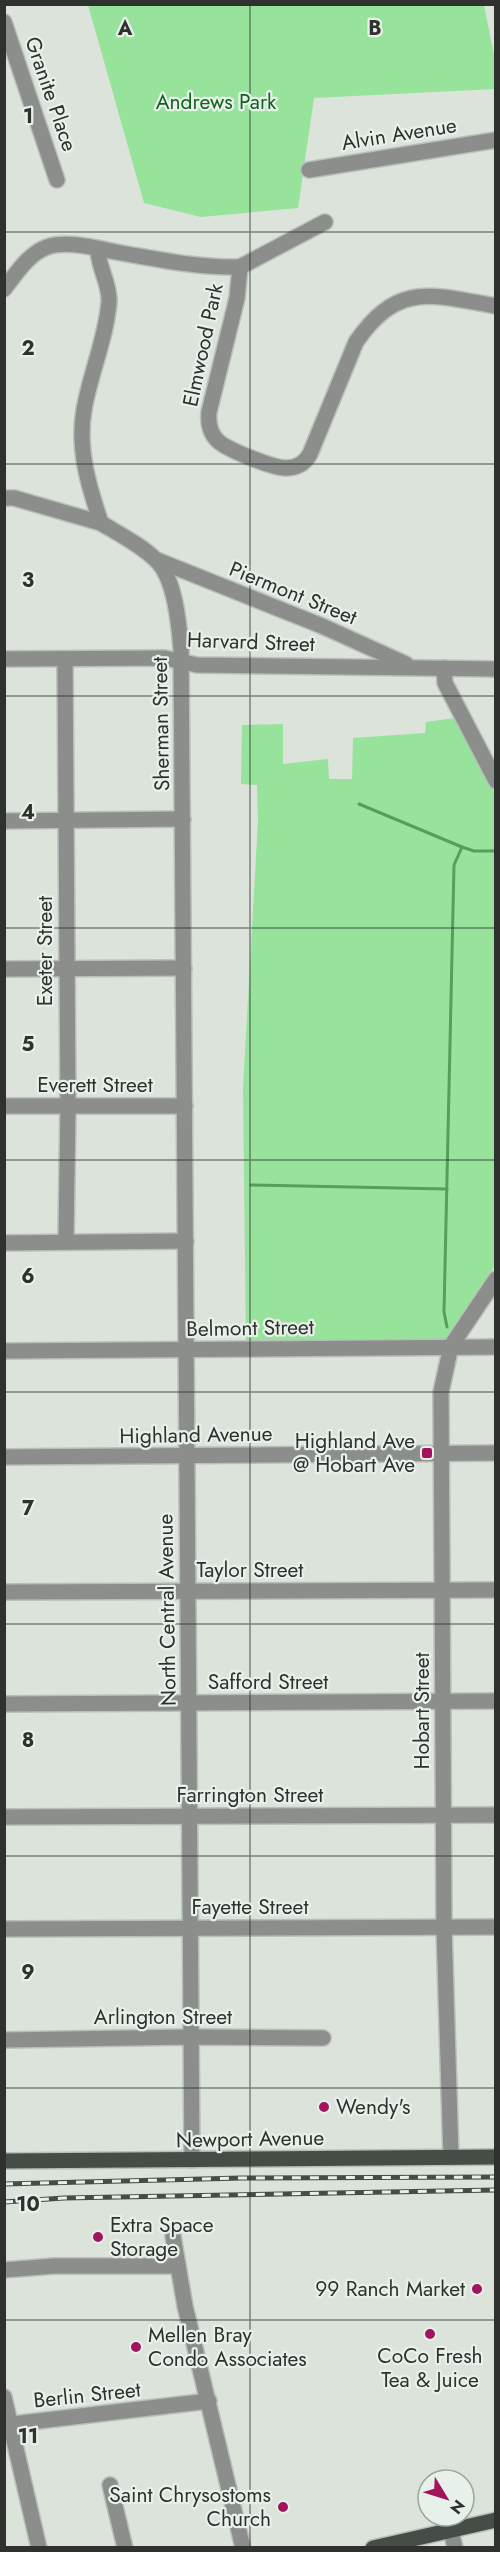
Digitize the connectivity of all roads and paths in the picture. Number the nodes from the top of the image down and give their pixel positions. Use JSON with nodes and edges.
{"nodes":[{"id":1,"x":4,"y":22,"type":"edge"},
{"id":2,"x":495,"y":140,"type":"edge"},
{"id":3,"x":309,"y":170,"type":"dead end"},
{"id":4,"x":57,"y":180,"type":"dead end"},
{"id":5,"x":325,"y":222,"type":"dead end"},
{"id":6,"x":98,"y":249,"type":"junction"},
{"id":7,"x":240,"y":267,"type":"junction"},
{"id":8,"x":4,"y":289,"type":"edge"},
{"id":9,"x":495,"y":306,"type":"edge"},
{"id":10,"x":8,"y":496,"type":"edge"},
{"id":11,"x":101,"y":523,"type":"junction"},
{"id":12,"x":157,"y":560,"type":"junction"},
{"id":13,"x":4,"y":659,"type":"edge"},
{"id":14,"x":65,"y":659,"type":"junction"},
{"id":15,"x":181,"y":661,"type":"junction"},
{"id":16,"x":412,"y":667,"type":"junction"},
{"id":17,"x":444,"y":668,"type":"junction"},
{"id":18,"x":495,"y":669,"type":"edge"},
{"id":19,"x":495,"y":781,"type":"edge"},
{"id":20,"x":183,"y":819,"type":"junction"},
{"id":21,"x":66,"y":820,"type":"junction"},
{"id":22,"x":4,"y":821,"type":"edge"},
{"id":23,"x":184,"y":968,"type":"junction"},
{"id":24,"x":4,"y":969,"type":"edge"},
{"id":25,"x":66,"y":969,"type":"junction"},
{"id":26,"x":68,"y":1105,"type":"junction"},
{"id":27,"x":4,"y":1106,"type":"edge"},
{"id":28,"x":185,"y":1106,"type":"junction"},
{"id":29,"x":66,"y":1241,"type":"junction"},
{"id":30,"x":186,"y":1241,"type":"junction"},
{"id":31,"x":4,"y":1243,"type":"edge"},
{"id":32,"x":495,"y":1279,"type":"edge"},
{"id":33,"x":451,"y":1346,"type":"junction"},
{"id":34,"x":495,"y":1347,"type":"edge"},
{"id":35,"x":186,"y":1349,"type":"junction"},
{"id":36,"x":4,"y":1351,"type":"edge"},
{"id":37,"x":441,"y":1453,"type":"junction"},
{"id":38,"x":495,"y":1453,"type":"edge"},
{"id":39,"x":187,"y":1456,"type":"junction"},
{"id":40,"x":4,"y":1457,"type":"edge"},
{"id":41,"x":443,"y":1590,"type":"junction"},
{"id":42,"x":495,"y":1590,"type":"edge"},
{"id":43,"x":4,"y":1592,"type":"edge"},
{"id":44,"x":187,"y":1592,"type":"junction"},
{"id":45,"x":443,"y":1701,"type":"junction"},
{"id":46,"x":495,"y":1701,"type":"edge"},
{"id":47,"x":189,"y":1703,"type":"junction"},
{"id":48,"x":4,"y":1704,"type":"edge"},
{"id":49,"x":443,"y":1815,"type":"junction"},
{"id":50,"x":495,"y":1815,"type":"edge"},
{"id":51,"x":189,"y":1816,"type":"junction"},
{"id":52,"x":4,"y":1817,"type":"edge"},
{"id":53,"x":444,"y":1927,"type":"junction"},
{"id":54,"x":495,"y":1927,"type":"edge"},
{"id":55,"x":4,"y":1929,"type":"edge"},
{"id":56,"x":190,"y":1929,"type":"junction"},
{"id":57,"x":191,"y":2037,"type":"junction"},
{"id":58,"x":323,"y":2038,"type":"dead end"},
{"id":59,"x":4,"y":2040,"type":"edge"},
{"id":60,"x":451,"y":2157,"type":"junction"},
{"id":61,"x":495,"y":2157,"type":"edge"},
{"id":62,"x":192,"y":2160,"type":"junction"},
{"id":63,"x":4,"y":2161,"type":"edge"},
{"id":64,"x":173,"y":2236,"type":"dead end"},
{"id":65,"x":178,"y":2266,"type":"junction"},
{"id":66,"x":4,"y":2270,"type":"edge"},
{"id":67,"x":4,"y":2397,"type":"edge"},
{"id":68,"x":209,"y":2401,"type":"junction"},
{"id":69,"x":8,"y":2425,"type":"edge"},
{"id":70,"x":110,"y":2485,"type":"dead end"},
{"id":71,"x":495,"y":2520,"type":"edge"},
{"id":72,"x":451,"y":2530,"type":"junction"},
{"id":73,"x":39,"y":2547,"type":"edge"},
{"id":74,"x":125,"y":2547,"type":"edge"},
{"id":75,"x":243,"y":2547,"type":"edge"},
{"id":76,"x":373,"y":2547,"type":"edge"},
{"id":77,"x":454,"y":2547,"type":"edge"}],
"edges":[{"from":1,"to":4,"type":"street","name":"Granite Place"},
{"from":2,"to":3,"type":"street","name":"Alvin Avenue"},
{"from":5,"to":7,"type":"street"},
{"from":6,"to":7,"type":"street","name":"Elmwood Park"},
{"from":6,"to":8,"type":"street","name":"Elmwood Park"},
{"from":6,"to":11,"type":"street"},
{"from":7,"to":9,"type":"street","name":"Elmwood Park"},
{"from":10,"to":11,"type":"street"},
{"from":11,"to":12,"type":"street"},
{"from":12,"to":15,"type":"street","name":"Sherman Street"},
{"from":12,"to":16,"type":"street","name":"Piermont Street"},
{"from":13,"to":14,"type":"street","name":"Harvard Street"},
{"from":14,"to":15,"type":"street","name":"Harvard Street"},
{"from":14,"to":21,"type":"street","name":"Exeter Street"},
{"from":15,"to":16,"type":"street","name":"Harvard Street"},
{"from":15,"to":20,"type":"street","name":"Sherman Street"},
{"from":16,"to":17,"type":"street","name":"Harvard Street"},
{"from":17,"to":18,"type":"street","name":"Harvard Street"},
{"from":17,"to":19,"type":"street"},
{"from":20,"to":21,"type":"street"},
{"from":20,"to":23,"type":"street","name":"Sherman Street"},
{"from":21,"to":22,"type":"street"},
{"from":21,"to":25,"type":"street","name":"Exeter Street"},
{"from":23,"to":25,"type":"street"},
{"from":23,"to":28,"type":"street","name":"Sherman Street"},
{"from":24,"to":25,"type":"street"},
{"from":25,"to":26,"type":"street","name":"Exeter Street"},
{"from":26,"to":27,"type":"street","name":"Everett Street"},
{"from":26,"to":28,"type":"street","name":"Everett Street"},
{"from":26,"to":29,"type":"street","name":"Exeter Street"},
{"from":28,"to":30,"type":"street","name":"Sherman Street"},
{"from":29,"to":30,"type":"street"},
{"from":29,"to":31,"type":"street"},
{"from":30,"to":35,"type":"street","name":"North Central Avenue"},
{"from":32,"to":33,"type":"street","name":"Hobart Street"},
{"from":33,"to":34,"type":"street","name":"Belmont Street"},
{"from":33,"to":35,"type":"street","name":"Belmont Street"},
{"from":33,"to":37,"type":"street","name":"Hobart Street"},
{"from":35,"to":36,"type":"street","name":"Belmont Street"},
{"from":35,"to":39,"type":"street","name":"North Central Avenue"},
{"from":37,"to":38,"type":"street","name":"Highland Avenue"},
{"from":37,"to":39,"type":"street","name":"Highland Avenue"},
{"from":37,"to":41,"type":"street","name":"Hobart Street"},
{"from":39,"to":40,"type":"street","name":"Highland Avenue"},
{"from":39,"to":44,"type":"street","name":"North Central Avenue"},
{"from":41,"to":42,"type":"street","name":"Taylor Street"},
{"from":41,"to":44,"type":"street","name":"Taylor Street"},
{"from":41,"to":45,"type":"street","name":"Hobart Street"},
{"from":43,"to":44,"type":"street","name":"Taylor Street"},
{"from":44,"to":47,"type":"street","name":"North Central Avenue"},
{"from":45,"to":46,"type":"street","name":"Safford Street"},
{"from":45,"to":47,"type":"street","name":"Safford Street"},
{"from":45,"to":49,"type":"street","name":"Hobart Street"},
{"from":47,"to":48,"type":"street","name":"Safford Street"},
{"from":47,"to":51,"type":"street","name":"North Central Avenue"},
{"from":49,"to":50,"type":"street","name":"Farrington Street"},
{"from":49,"to":51,"type":"street","name":"Farrington Street"},
{"from":49,"to":53,"type":"street","name":"Hobart Street"},
{"from":51,"to":52,"type":"street","name":"Farrington Street"},
{"from":51,"to":56,"type":"street","name":"North Central Avenue"},
{"from":53,"to":54,"type":"street","name":"Fayette Street"},
{"from":53,"to":56,"type":"street","name":"Fayette Street"},
{"from":53,"to":60,"type":"street","name":"Hobart Street"},
{"from":55,"to":56,"type":"street","name":"Fayette Street"},
{"from":56,"to":57,"type":"street","name":"North Central Avenue"},
{"from":57,"to":58,"type":"street","name":"Arlington Street"},
{"from":57,"to":59,"type":"street","name":"Arlington Street"},
{"from":57,"to":62,"type":"street","name":"North Central Avenue"},
{"from":60,"to":61,"type":"main road","name":"Newport Avenue"},
{"from":60,"to":62,"type":"main road","name":"Newport Avenue"},
{"from":62,"to":63,"type":"main road","name":"Newport Avenue"},
{"from":64,"to":65,"type":"street"},
{"from":65,"to":66,"type":"street"},
{"from":65,"to":68,"type":"street"},
{"from":67,"to":69,"type":"street"},
{"from":68,"to":69,"type":"street","name":"Berlin Street"},
{"from":68,"to":75,"type":"street"},
{"from":69,"to":73,"type":"street"},
{"from":70,"to":74,"type":"street"},
{"from":71,"to":72,"type":"main road"},
{"from":72,"to":76,"type":"main road"},
{"from":72,"to":77,"type":"street"}]}
